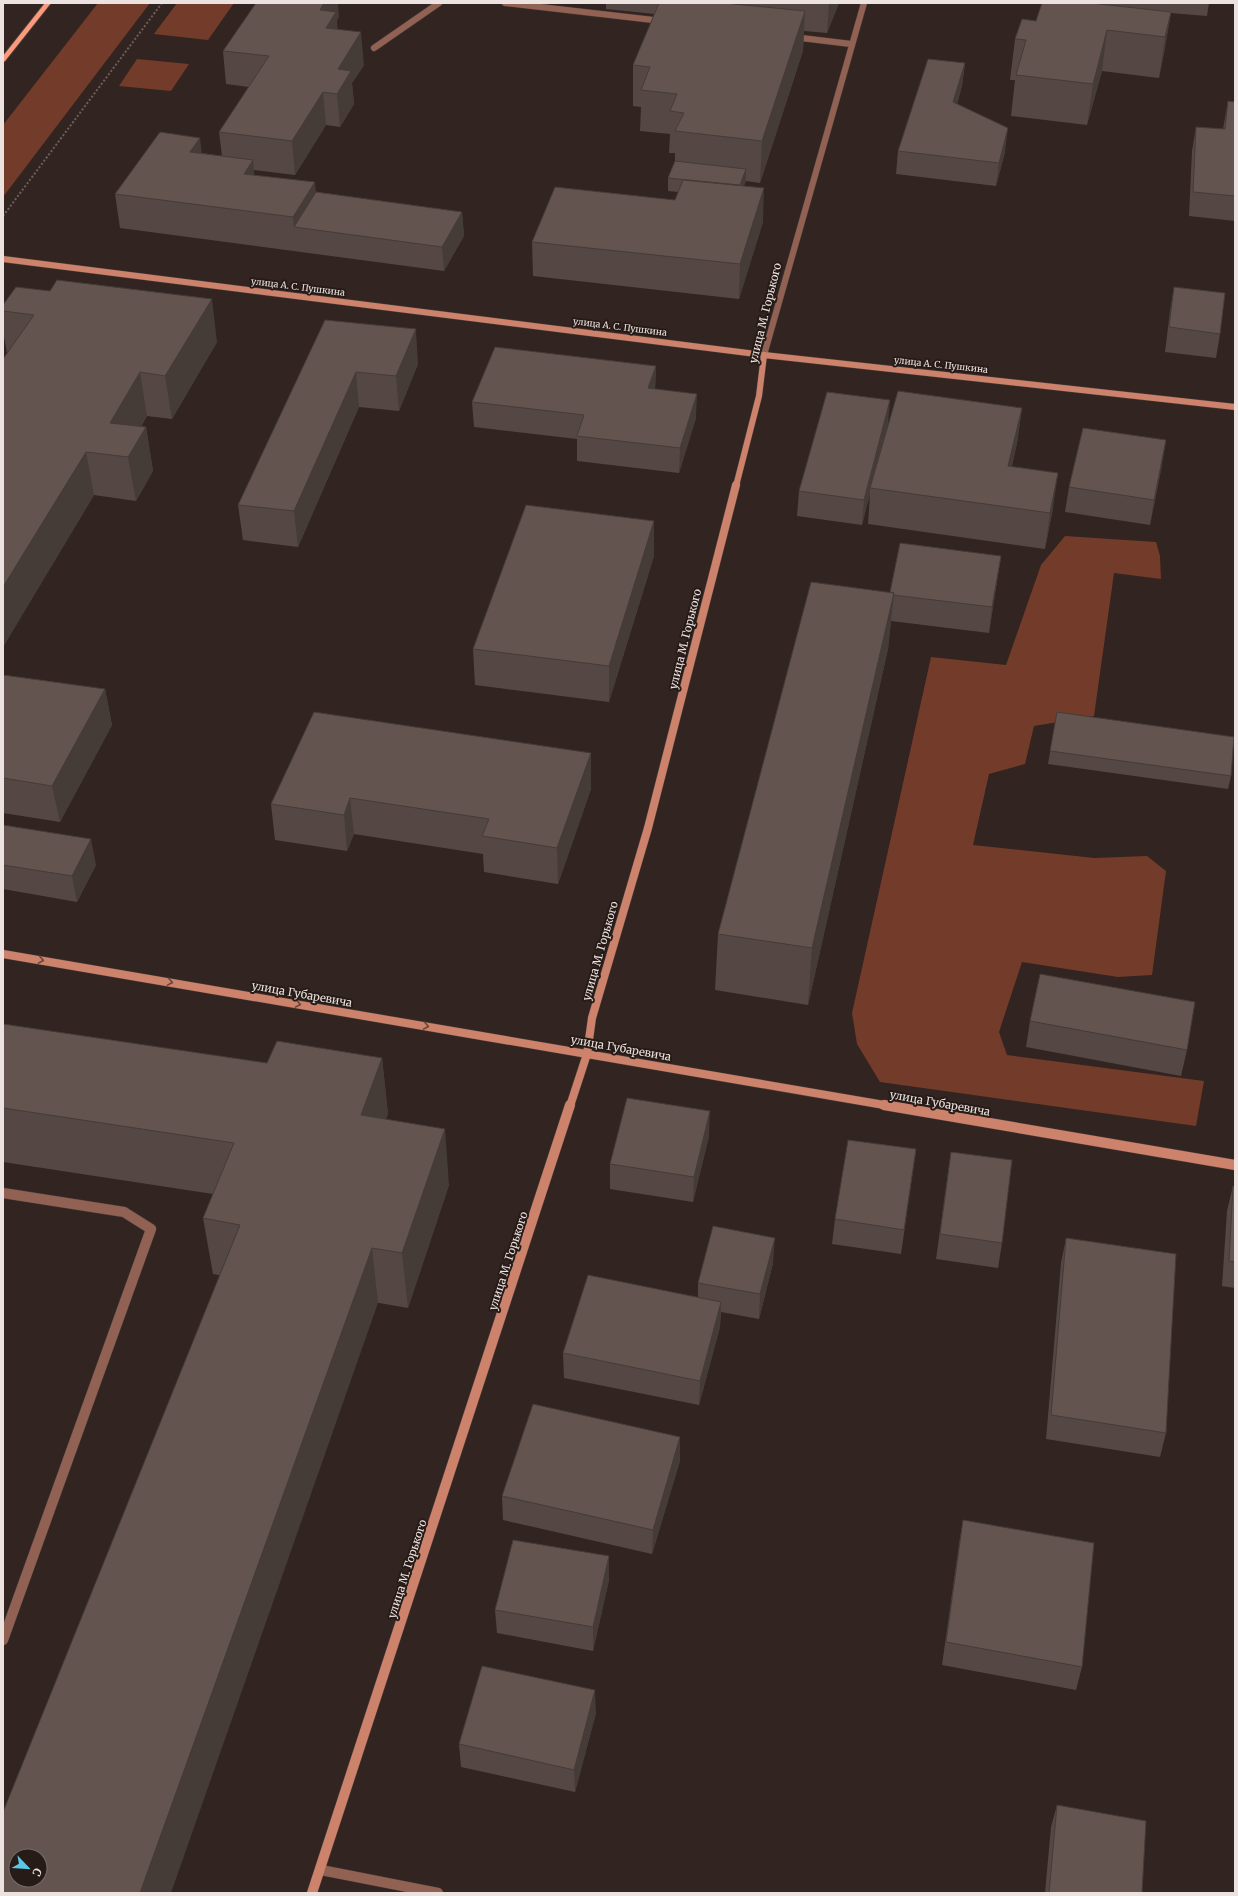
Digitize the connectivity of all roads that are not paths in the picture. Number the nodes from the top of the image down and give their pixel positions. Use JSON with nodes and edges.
{"nodes":[{"id":1,"x":48,"y":3,"type":"edge"},
{"id":2,"x":439,"y":3,"type":"edge"},
{"id":3,"x":505,"y":3,"type":"edge"},
{"id":4,"x":864,"y":3,"type":"edge"},
{"id":5,"x":670,"y":22,"type":"edge"},
{"id":6,"x":788,"y":36,"type":"edge"},
{"id":7,"x":851,"y":44,"type":"junction"},
{"id":8,"x":374,"y":48,"type":"dead end"},
{"id":9,"x":4,"y":57,"type":"edge"},
{"id":10,"x":3,"y":259,"type":"edge"},
{"id":11,"x":764,"y":355,"type":"junction"},
{"id":12,"x":1235,"y":407,"type":"edge"},
{"id":13,"x":3,"y":954,"type":"edge"},
{"id":14,"x":587,"y":1054,"type":"junction"},
{"id":15,"x":1235,"y":1165,"type":"edge"},
{"id":16,"x":3,"y":1194,"type":"edge"},
{"id":17,"x":3,"y":1640,"type":"edge"},
{"id":18,"x":321,"y":1870,"type":"junction"},
{"id":19,"x":312,"y":1893,"type":"edge"},
{"id":20,"x":438,"y":1893,"type":"edge"}],
"edges":[{"from":1,"to":9,"type":"main road"},
{"from":2,"to":8,"type":"street"},
{"from":3,"to":5,"type":"street"},
{"from":4,"to":7,"type":"street","name":"улица М. Горького"},
{"from":6,"to":7,"type":"street"},
{"from":7,"to":11,"type":"street","name":"улица М. Горького"},
{"from":10,"to":11,"type":"street","name":"улица А. С. Пушкина"},
{"from":11,"to":12,"type":"street","name":"улица А. С. Пушкина"},
{"from":11,"to":14,"type":"street","name":"улица М. Горького"},
{"from":13,"to":14,"type":"street","name":"улица Губаревича","one_way":true},
{"from":14,"to":15,"type":"street","name":"улица Губаревича"},
{"from":14,"to":18,"type":"street","name":"улица М. Горького"},
{"from":16,"to":17,"type":"street"},
{"from":18,"to":19,"type":"street","name":"улица М. Горького"},
{"from":18,"to":20,"type":"street"}]}
